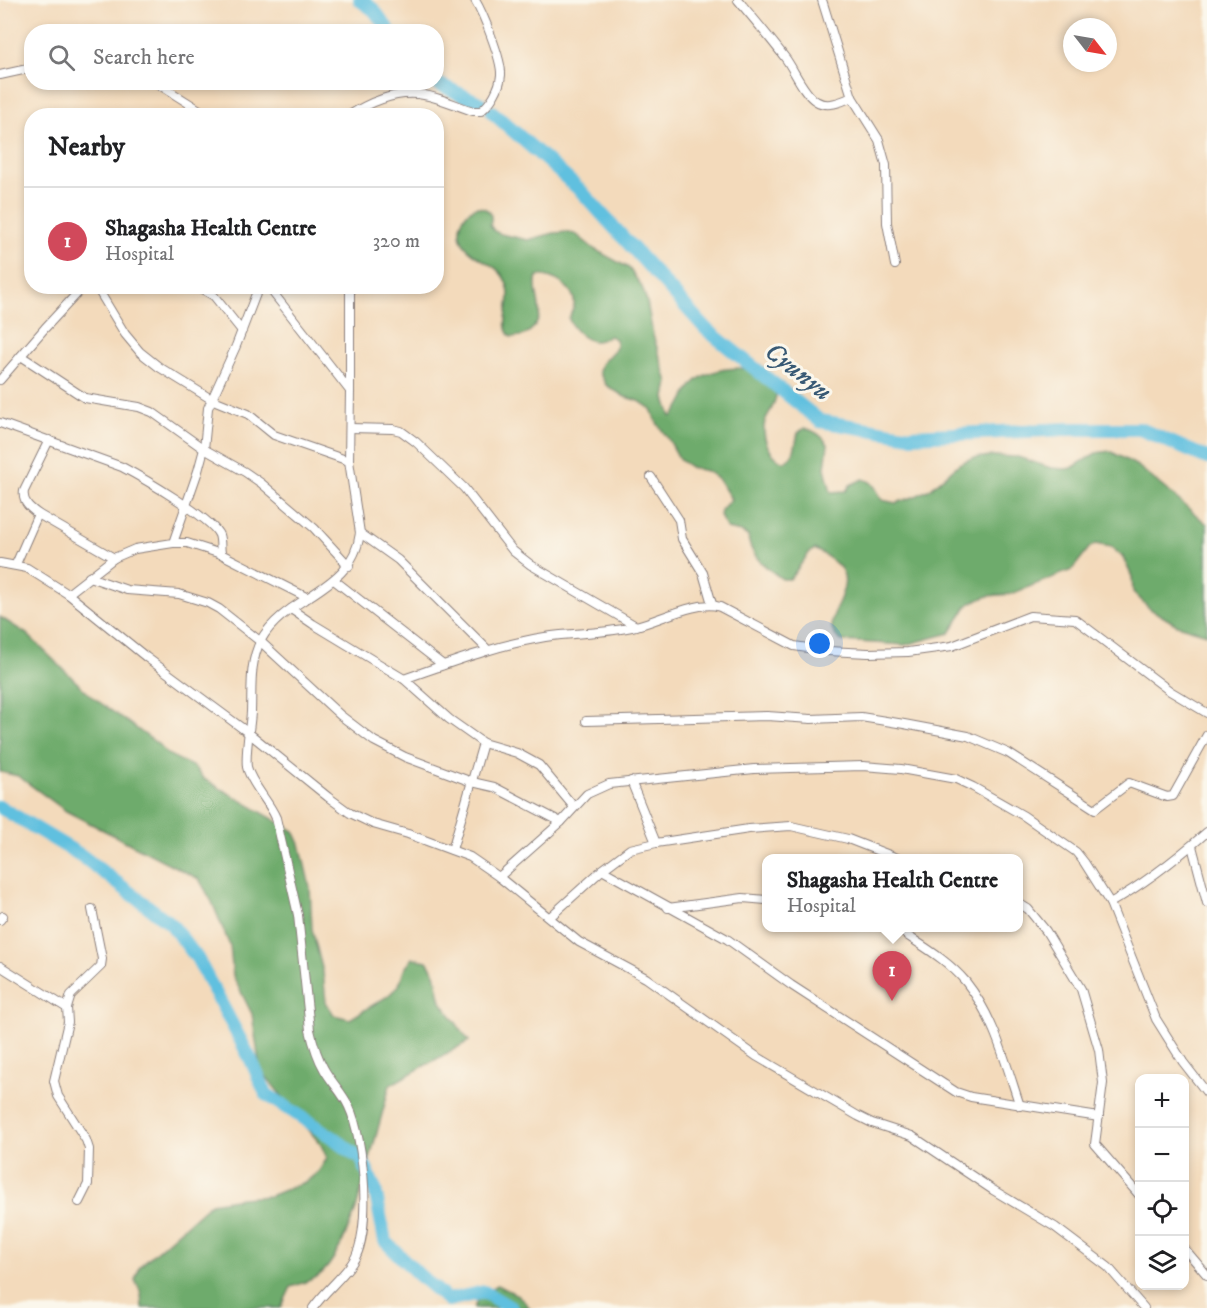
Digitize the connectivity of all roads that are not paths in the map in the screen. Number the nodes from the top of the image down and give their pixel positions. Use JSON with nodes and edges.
{"nodes":[{"id":1,"x":475,"y":0,"type":"edge"},
{"id":2,"x":738,"y":0,"type":"edge"},
{"id":3,"x":822,"y":0,"type":"edge"},
{"id":4,"x":24,"y":70,"type":"edge"},
{"id":5,"x":0,"y":75,"type":"edge"},
{"id":6,"x":168,"y":90,"type":"edge"},
{"id":7,"x":852,"y":97,"type":"junction"},
{"id":8,"x":196,"y":108,"type":"edge"},
{"id":9,"x":360,"y":108,"type":"edge"},
{"id":10,"x":895,"y":265,"type":"dead end"},
{"id":11,"x":77,"y":294,"type":"edge"},
{"id":12,"x":101,"y":294,"type":"edge"},
{"id":13,"x":210,"y":294,"type":"edge"},
{"id":14,"x":256,"y":294,"type":"edge"},
{"id":15,"x":274,"y":294,"type":"edge"},
{"id":16,"x":350,"y":294,"type":"edge"},
{"id":17,"x":242,"y":331,"type":"junction"},
{"id":18,"x":21,"y":356,"type":"junction"},
{"id":19,"x":0,"y":380,"type":"edge"},
{"id":20,"x":350,"y":391,"type":"junction"},
{"id":21,"x":211,"y":399,"type":"junction"},
{"id":22,"x":0,"y":423,"type":"edge"},
{"id":23,"x":350,"y":429,"type":"junction"},
{"id":24,"x":49,"y":440,"type":"junction"},
{"id":25,"x":204,"y":449,"type":"junction"},
{"id":26,"x":349,"y":461,"type":"junction"},
{"id":27,"x":651,"y":477,"type":"dead end"},
{"id":28,"x":186,"y":506,"type":"junction"},
{"id":29,"x":38,"y":514,"type":"junction"},
{"id":30,"x":360,"y":533,"type":"junction"},
{"id":31,"x":173,"y":543,"type":"junction"},
{"id":32,"x":221,"y":554,"type":"junction"},
{"id":33,"x":114,"y":558,"type":"junction"},
{"id":34,"x":0,"y":563,"type":"edge"},
{"id":35,"x":15,"y":564,"type":"junction"},
{"id":36,"x":348,"y":566,"type":"junction"},
{"id":37,"x":89,"y":577,"type":"junction"},
{"id":38,"x":334,"y":580,"type":"junction"},
{"id":39,"x":68,"y":594,"type":"junction"},
{"id":40,"x":308,"y":598,"type":"junction"},
{"id":41,"x":712,"y":604,"type":"junction"},
{"id":42,"x":291,"y":609,"type":"junction"},
{"id":43,"x":636,"y":626,"type":"junction"},
{"id":44,"x":261,"y":642,"type":"junction"},
{"id":45,"x":488,"y":650,"type":"junction"},
{"id":46,"x":443,"y":665,"type":"junction"},
{"id":47,"x":404,"y":679,"type":"junction"},
{"id":48,"x":1207,"y":713,"type":"edge"},
{"id":49,"x":586,"y":721,"type":"dead end"},
{"id":50,"x":250,"y":734,"type":"junction"},
{"id":51,"x":1207,"y":735,"type":"edge"},
{"id":52,"x":483,"y":743,"type":"junction"},
{"id":53,"x":631,"y":781,"type":"junction"},
{"id":54,"x":472,"y":782,"type":"junction"},
{"id":55,"x":574,"y":807,"type":"junction"},
{"id":56,"x":561,"y":822,"type":"junction"},
{"id":57,"x":1207,"y":832,"type":"edge"},
{"id":58,"x":656,"y":843,"type":"junction"},
{"id":59,"x":1192,"y":846,"type":"junction"},
{"id":60,"x":452,"y":850,"type":"junction"},
{"id":61,"x":887,"y":854,"type":"edge"},
{"id":62,"x":603,"y":870,"type":"junction"},
{"id":63,"x":500,"y":877,"type":"junction"},
{"id":64,"x":762,"y":900,"type":"edge"},
{"id":65,"x":1110,"y":903,"type":"junction"},
{"id":66,"x":1207,"y":903,"type":"edge"},
{"id":67,"x":1023,"y":906,"type":"edge"},
{"id":68,"x":668,"y":908,"type":"junction"},
{"id":69,"x":92,"y":909,"type":"dead end"},
{"id":70,"x":550,"y":917,"type":"junction"},
{"id":71,"x":903,"y":932,"type":"edge"},
{"id":72,"x":0,"y":966,"type":"edge"},
{"id":73,"x":68,"y":1008,"type":"junction"},
{"id":74,"x":1207,"y":1094,"type":"edge"},
{"id":75,"x":1020,"y":1106,"type":"junction"},
{"id":76,"x":1099,"y":1117,"type":"junction"},
{"id":77,"x":1135,"y":1190,"type":"edge"},
{"id":78,"x":79,"y":1202,"type":"dead end"},
{"id":79,"x":1189,"y":1253,"type":"edge"},
{"id":80,"x":1207,"y":1275,"type":"edge"},
{"id":81,"x":313,"y":1308,"type":"edge"},
{"id":82,"x":1144,"y":1308,"type":"edge"}],
"edges":[{"from":1,"to":9,"type":"street"},
{"from":2,"to":7,"type":"street"},
{"from":3,"to":7,"type":"street"},
{"from":4,"to":5,"type":"street"},
{"from":6,"to":8,"type":"street"},
{"from":7,"to":10,"type":"street"},
{"from":11,"to":18,"type":"street"},
{"from":12,"to":21,"type":"street"},
{"from":13,"to":17,"type":"street"},
{"from":14,"to":17,"type":"street"},
{"from":15,"to":20,"type":"street"},
{"from":16,"to":20,"type":"street"},
{"from":17,"to":21,"type":"street"},
{"from":18,"to":19,"type":"street"},
{"from":18,"to":25,"type":"street"},
{"from":20,"to":23,"type":"street"},
{"from":21,"to":25,"type":"street"},
{"from":21,"to":26,"type":"street"},
{"from":22,"to":24,"type":"street"},
{"from":23,"to":26,"type":"street"},
{"from":23,"to":43,"type":"street"},
{"from":24,"to":28,"type":"street"},
{"from":24,"to":29,"type":"street"},
{"from":25,"to":28,"type":"street"},
{"from":25,"to":36,"type":"street"},
{"from":26,"to":30,"type":"street"},
{"from":27,"to":41,"type":"street"},
{"from":28,"to":31,"type":"street"},
{"from":28,"to":32,"type":"street"},
{"from":29,"to":33,"type":"street"},
{"from":29,"to":35,"type":"street"},
{"from":30,"to":36,"type":"street"},
{"from":30,"to":45,"type":"street"},
{"from":31,"to":32,"type":"street"},
{"from":31,"to":33,"type":"street"},
{"from":32,"to":40,"type":"street"},
{"from":33,"to":37,"type":"street"},
{"from":34,"to":35,"type":"street"},
{"from":35,"to":39,"type":"street"},
{"from":36,"to":38,"type":"street"},
{"from":37,"to":39,"type":"street"},
{"from":37,"to":44,"type":"street"},
{"from":38,"to":40,"type":"street"},
{"from":38,"to":46,"type":"street"},
{"from":39,"to":50,"type":"street"},
{"from":40,"to":42,"type":"street"},
{"from":41,"to":43,"type":"street"},
{"from":41,"to":48,"type":"street"},
{"from":42,"to":44,"type":"street"},
{"from":42,"to":47,"type":"street"},
{"from":43,"to":45,"type":"street"},
{"from":44,"to":50,"type":"street"},
{"from":44,"to":54,"type":"street"},
{"from":45,"to":46,"type":"street"},
{"from":46,"to":47,"type":"street"},
{"from":47,"to":52,"type":"street"},
{"from":49,"to":51,"type":"street"},
{"from":50,"to":60,"type":"street"},
{"from":50,"to":81,"type":"street"},
{"from":52,"to":54,"type":"street"},
{"from":52,"to":55,"type":"street"},
{"from":53,"to":55,"type":"street"},
{"from":53,"to":58,"type":"street"},
{"from":53,"to":65,"type":"street"},
{"from":54,"to":56,"type":"street"},
{"from":54,"to":60,"type":"street"},
{"from":55,"to":56,"type":"street"},
{"from":56,"to":63,"type":"street"},
{"from":57,"to":59,"type":"street"},
{"from":58,"to":61,"type":"street"},
{"from":58,"to":62,"type":"street"},
{"from":59,"to":65,"type":"street"},
{"from":59,"to":66,"type":"street"},
{"from":60,"to":63,"type":"street"},
{"from":62,"to":68,"type":"street"},
{"from":62,"to":70,"type":"street"},
{"from":63,"to":70,"type":"street"},
{"from":64,"to":68,"type":"street"},
{"from":65,"to":74,"type":"street"},
{"from":67,"to":76,"type":"street"},
{"from":68,"to":75,"type":"street"},
{"from":69,"to":73,"type":"street"},
{"from":70,"to":82,"type":"street"},
{"from":71,"to":75,"type":"street"},
{"from":72,"to":73,"type":"street"},
{"from":73,"to":78,"type":"street"},
{"from":75,"to":76,"type":"street"},
{"from":76,"to":77,"type":"street"},
{"from":79,"to":80,"type":"street"}]}
